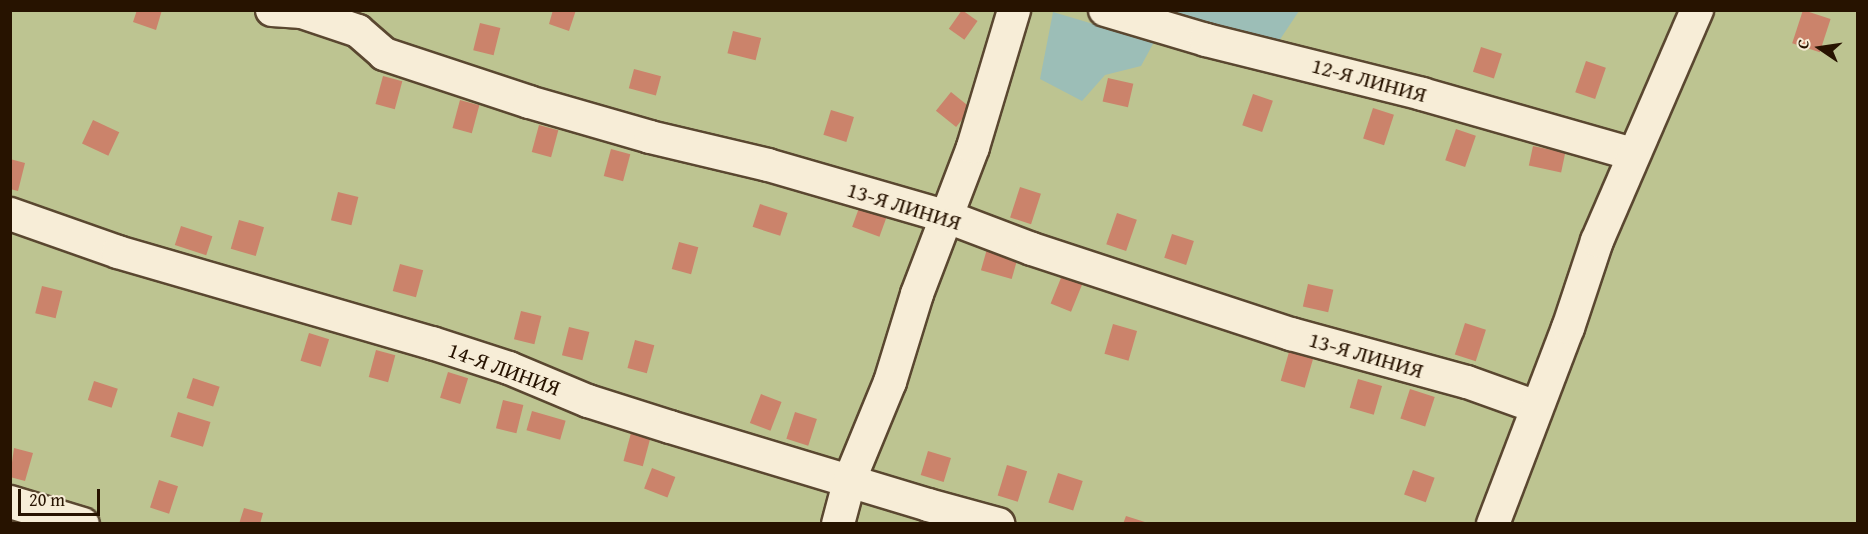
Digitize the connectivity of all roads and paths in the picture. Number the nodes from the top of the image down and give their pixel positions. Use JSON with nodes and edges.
{"nodes":[{"id":1,"x":272,"y":10,"type":"edge"},
{"id":2,"x":1014,"y":10,"type":"edge"},
{"id":3,"x":1105,"y":10,"type":"edge"},
{"id":4,"x":1696,"y":10,"type":"edge"},
{"id":5,"x":1633,"y":154,"type":"junction"},
{"id":6,"x":10,"y":214,"type":"edge"},
{"id":7,"x":945,"y":216,"type":"junction"},
{"id":8,"x":1538,"y":406,"type":"junction"},
{"id":9,"x":850,"y":479,"type":"junction"},
{"id":10,"x":10,"y":502,"type":"edge"},
{"id":11,"x":83,"y":524,"type":"edge"},
{"id":12,"x":838,"y":524,"type":"edge"},
{"id":13,"x":998,"y":524,"type":"edge"},
{"id":14,"x":1493,"y":524,"type":"edge"}],
"edges":[{"from":1,"to":7,"type":"street","name":"13-Я ЛИНИЯ"},
{"from":2,"to":7,"type":"street"},
{"from":3,"to":5,"type":"street","name":"12-Я ЛИНИЯ"},
{"from":4,"to":5,"type":"street"},
{"from":5,"to":8,"type":"street"},
{"from":6,"to":9,"type":"street","name":"14-Я ЛИНИЯ"},
{"from":7,"to":8,"type":"street","name":"13-Я ЛИНИЯ"},
{"from":7,"to":9,"type":"street"},
{"from":8,"to":14,"type":"street"},
{"from":9,"to":12,"type":"street"},
{"from":9,"to":13,"type":"street","name":"14-Я ЛИНИЯ"},
{"from":10,"to":11,"type":"street"}]}
